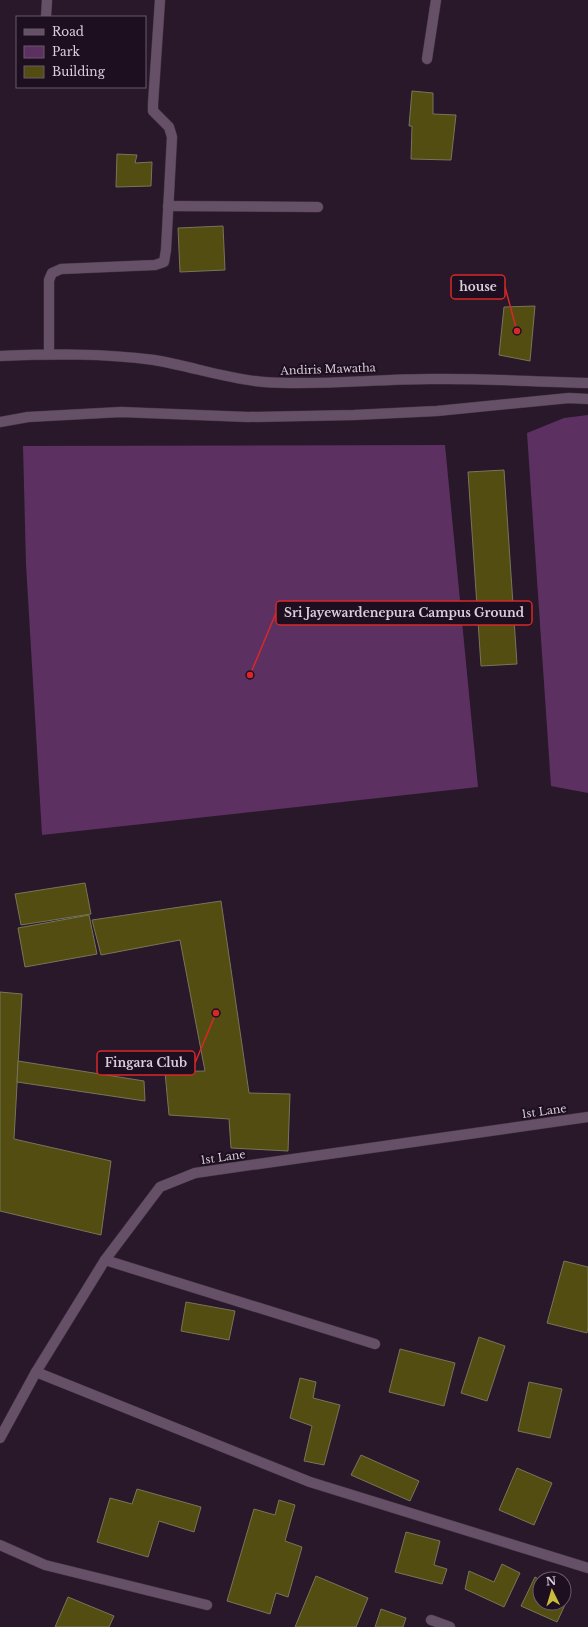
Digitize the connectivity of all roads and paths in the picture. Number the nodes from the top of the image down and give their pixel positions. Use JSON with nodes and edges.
{"nodes":[{"id":1,"x":47,"y":0,"type":"edge"},
{"id":2,"x":160,"y":0,"type":"edge"},
{"id":3,"x":436,"y":0,"type":"edge"},
{"id":4,"x":46,"y":16,"type":"edge"},
{"id":5,"x":427,"y":59,"type":"dead end"},
{"id":6,"x":168,"y":206,"type":"junction"},
{"id":7,"x":318,"y":207,"type":"dead end"},
{"id":8,"x":49,"y":354,"type":"junction"},
{"id":9,"x":0,"y":356,"type":"edge"},
{"id":10,"x":588,"y":384,"type":"edge"},
{"id":11,"x":588,"y":399,"type":"edge"},
{"id":12,"x":0,"y":422,"type":"edge"},
{"id":13,"x":588,"y":1117,"type":"edge"},
{"id":14,"x":104,"y":1260,"type":"junction"},
{"id":15,"x":375,"y":1344,"type":"dead end"},
{"id":16,"x":36,"y":1372,"type":"junction"},
{"id":17,"x":0,"y":1438,"type":"edge"},
{"id":18,"x":0,"y":1545,"type":"edge"},
{"id":19,"x":588,"y":1568,"type":"edge"},
{"id":20,"x":207,"y":1605,"type":"dead end"},
{"id":21,"x":431,"y":1620,"type":"dead end"},
{"id":22,"x":450,"y":1627,"type":"edge"}],
"edges":[{"from":1,"to":4,"type":"street"},
{"from":2,"to":6,"type":"street"},
{"from":3,"to":5,"type":"street"},
{"from":6,"to":7,"type":"street"},
{"from":6,"to":8,"type":"street"},
{"from":8,"to":9,"type":"street","name":"Andiris Mawatha"},
{"from":8,"to":10,"type":"street","name":"Andiris Mawatha"},
{"from":11,"to":12,"type":"street"},
{"from":13,"to":14,"type":"street","name":"1st Lane"},
{"from":14,"to":15,"type":"street"},
{"from":14,"to":16,"type":"street","name":"1st Lane"},
{"from":16,"to":17,"type":"street","name":"1st Lane"},
{"from":16,"to":19,"type":"street"},
{"from":18,"to":20,"type":"street"},
{"from":21,"to":22,"type":"street"}]}
